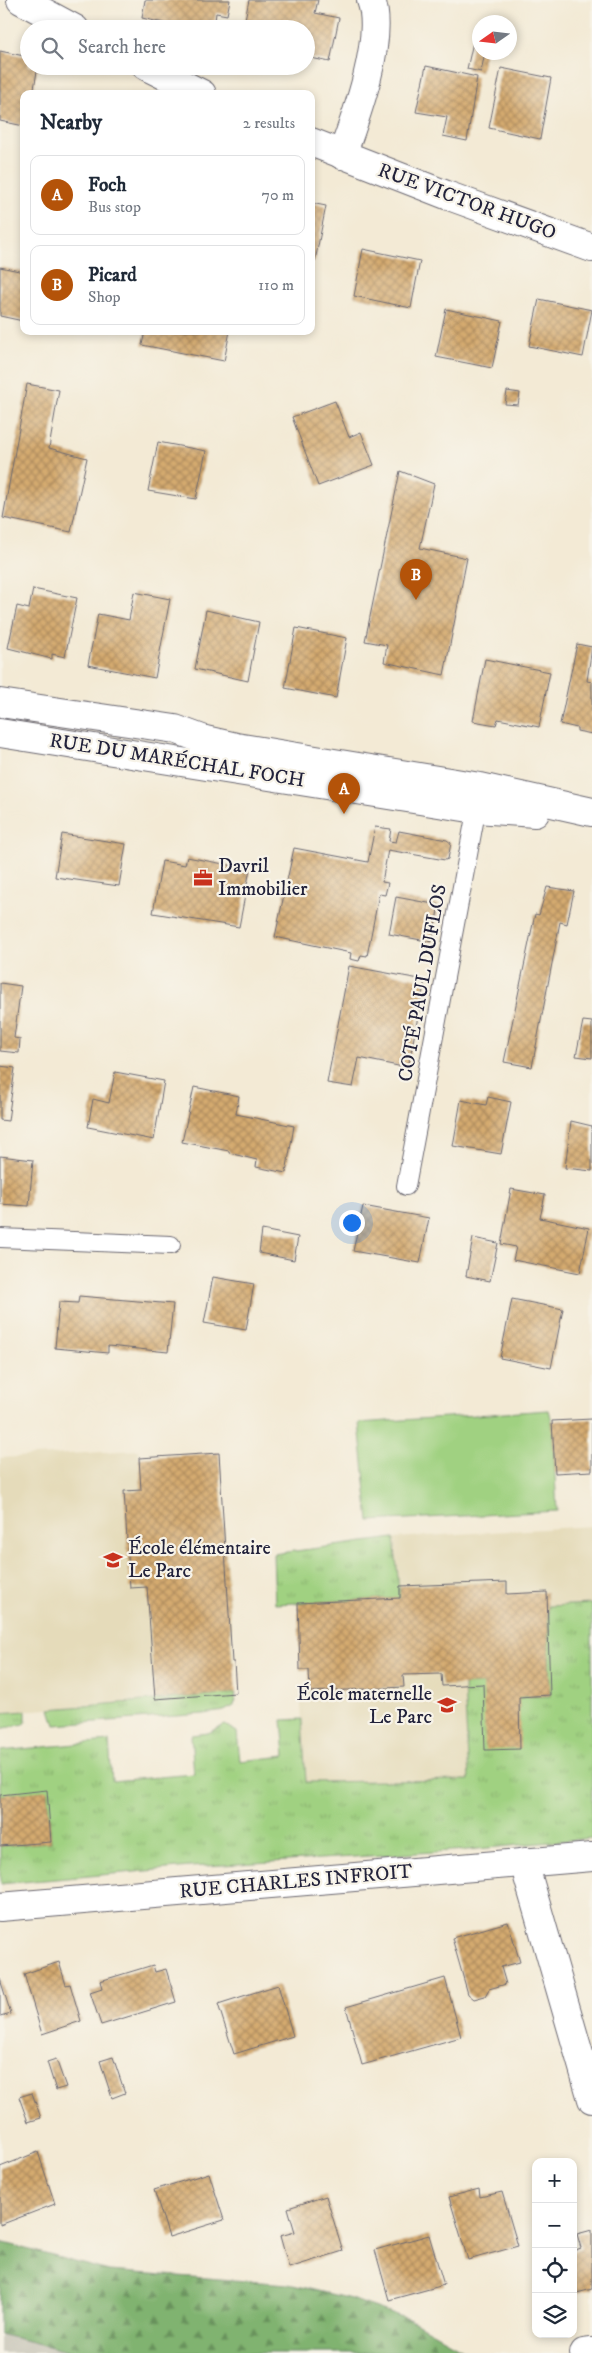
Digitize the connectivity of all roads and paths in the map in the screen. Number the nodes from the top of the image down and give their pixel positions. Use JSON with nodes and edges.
{"nodes":[{"id":1,"x":21,"y":0,"type":"edge"},
{"id":2,"x":371,"y":0,"type":"edge"},
{"id":3,"x":58,"y":20,"type":"edge"},
{"id":4,"x":164,"y":75,"type":"edge"},
{"id":5,"x":194,"y":90,"type":"edge"},
{"id":6,"x":315,"y":144,"type":"edge"},
{"id":7,"x":342,"y":155,"type":"junction"},
{"id":8,"x":592,"y":248,"type":"edge"},
{"id":9,"x":0,"y":703,"type":"edge"},
{"id":10,"x":0,"y":733,"type":"edge"},
{"id":11,"x":478,"y":798,"type":"junction"},
{"id":12,"x":592,"y":812,"type":"edge"},
{"id":13,"x":592,"y":816,"type":"edge"},
{"id":14,"x":406,"y":1186,"type":"dead end"},
{"id":15,"x":0,"y":1238,"type":"edge"},
{"id":16,"x":171,"y":1245,"type":"dead end"},
{"id":17,"x":592,"y":1857,"type":"edge"},
{"id":18,"x":526,"y":1862,"type":"junction"},
{"id":19,"x":0,"y":1907,"type":"edge"},
{"id":20,"x":592,"y":2098,"type":"edge"},
{"id":21,"x":592,"y":2352,"type":"edge"},
{"id":22,"x":584,"y":2353,"type":"edge"}],
"edges":[{"from":1,"to":3,"type":"street"},
{"from":2,"to":7,"type":"street"},
{"from":4,"to":5,"type":"street"},
{"from":6,"to":7,"type":"street","name":"RUE VICTOR HUGO"},
{"from":7,"to":8,"type":"street","name":"RUE VICTOR HUGO"},
{"from":9,"to":11,"type":"street","name":"RUE DU MARÉCHAL FOCH"},
{"from":10,"to":11,"type":"street","name":"RUE DU MARÉCHAL FOCH"},
{"from":11,"to":12,"type":"street","name":"RUE DU MARÉCHAL FOCH"},
{"from":11,"to":13,"type":"street","name":"RUE DU MARÉCHAL FOCH"},
{"from":11,"to":14,"type":"lane","name":"COTÉ PAUL DUFLOS"},
{"from":15,"to":16,"type":"lane"},
{"from":17,"to":18,"type":"street","name":"RUE CHARLES INFROIT"},
{"from":18,"to":19,"type":"street","name":"RUE CHARLES INFROIT"},
{"from":18,"to":20,"type":"street"},
{"from":21,"to":22,"type":"street"}]}
